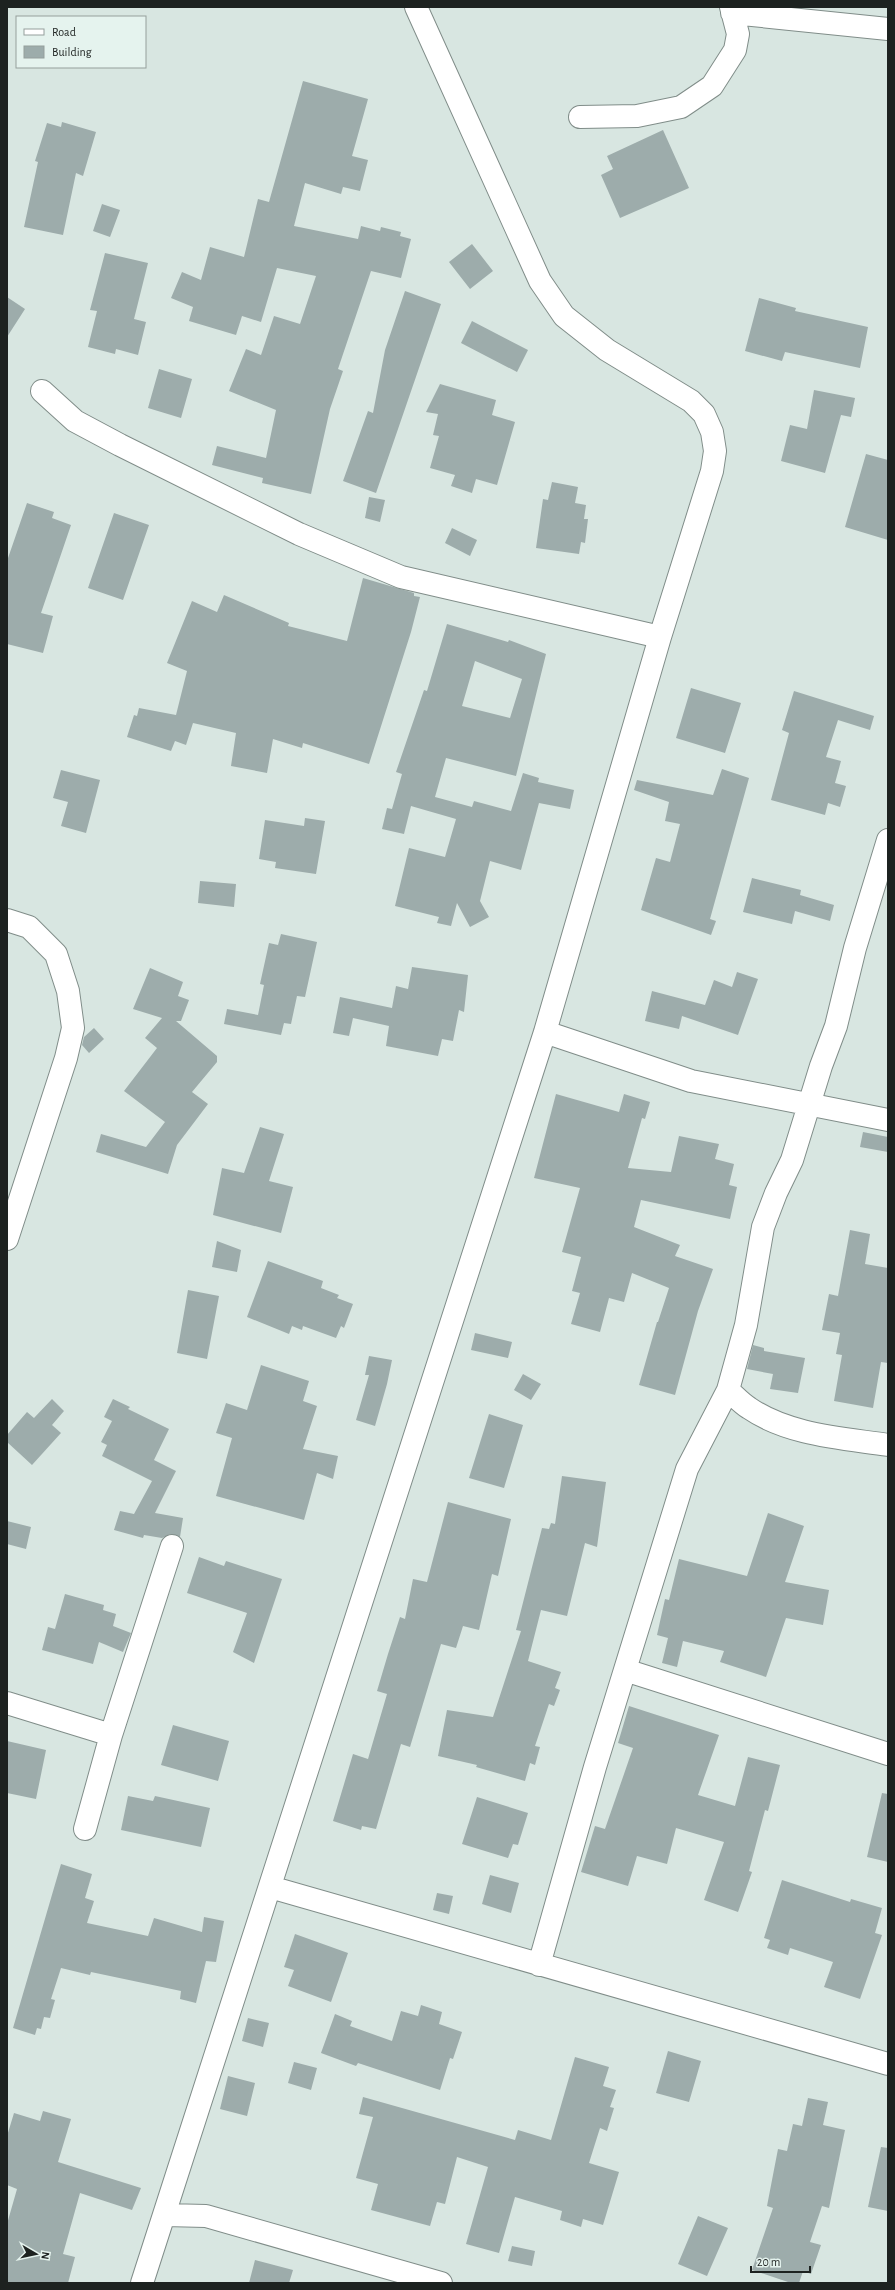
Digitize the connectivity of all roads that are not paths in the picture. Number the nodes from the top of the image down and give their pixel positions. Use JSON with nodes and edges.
{"nodes":[{"id":1,"x":416,"y":7,"type":"edge"},
{"id":2,"x":732,"y":10,"type":"edge"},
{"id":3,"x":888,"y":30,"type":"edge"},
{"id":4,"x":580,"y":117,"type":"dead end"},
{"id":5,"x":42,"y":391,"type":"dead end"},
{"id":6,"x":660,"y":637,"type":"junction"},
{"id":7,"x":888,"y":840,"type":"edge"},
{"id":8,"x":7,"y":920,"type":"edge"},
{"id":9,"x":545,"y":1032,"type":"junction"},
{"id":10,"x":809,"y":1104,"type":"junction"},
{"id":11,"x":888,"y":1120,"type":"edge"},
{"id":12,"x":7,"y":1239,"type":"edge"},
{"id":13,"x":728,"y":1390,"type":"junction"},
{"id":14,"x":888,"y":1445,"type":"edge"},
{"id":15,"x":172,"y":1546,"type":"dead end"},
{"id":16,"x":625,"y":1670,"type":"junction"},
{"id":17,"x":7,"y":1703,"type":"edge"},
{"id":18,"x":111,"y":1734,"type":"junction"},
{"id":19,"x":888,"y":1754,"type":"edge"},
{"id":20,"x":85,"y":1830,"type":"dead end"},
{"id":21,"x":270,"y":1887,"type":"junction"},
{"id":22,"x":539,"y":1964,"type":"junction"},
{"id":23,"x":888,"y":2064,"type":"edge"},
{"id":24,"x":165,"y":2215,"type":"junction"},
{"id":25,"x":142,"y":2283,"type":"edge"},
{"id":26,"x":441,"y":2283,"type":"edge"}],
"edges":[{"from":1,"to":6,"type":"street"},
{"from":2,"to":3,"type":"street"},
{"from":2,"to":4,"type":"street"},
{"from":5,"to":6,"type":"street"},
{"from":6,"to":9,"type":"street"},
{"from":7,"to":10,"type":"street"},
{"from":8,"to":12,"type":"street"},
{"from":9,"to":10,"type":"street"},
{"from":9,"to":21,"type":"street"},
{"from":10,"to":11,"type":"street"},
{"from":10,"to":13,"type":"street"},
{"from":13,"to":14,"type":"street"},
{"from":13,"to":16,"type":"street"},
{"from":15,"to":18,"type":"street"},
{"from":16,"to":19,"type":"street"},
{"from":16,"to":22,"type":"street"},
{"from":17,"to":18,"type":"street"},
{"from":18,"to":20,"type":"street"},
{"from":21,"to":22,"type":"street"},
{"from":21,"to":24,"type":"street"},
{"from":22,"to":23,"type":"street"},
{"from":24,"to":25,"type":"street"},
{"from":24,"to":26,"type":"street"}]}
